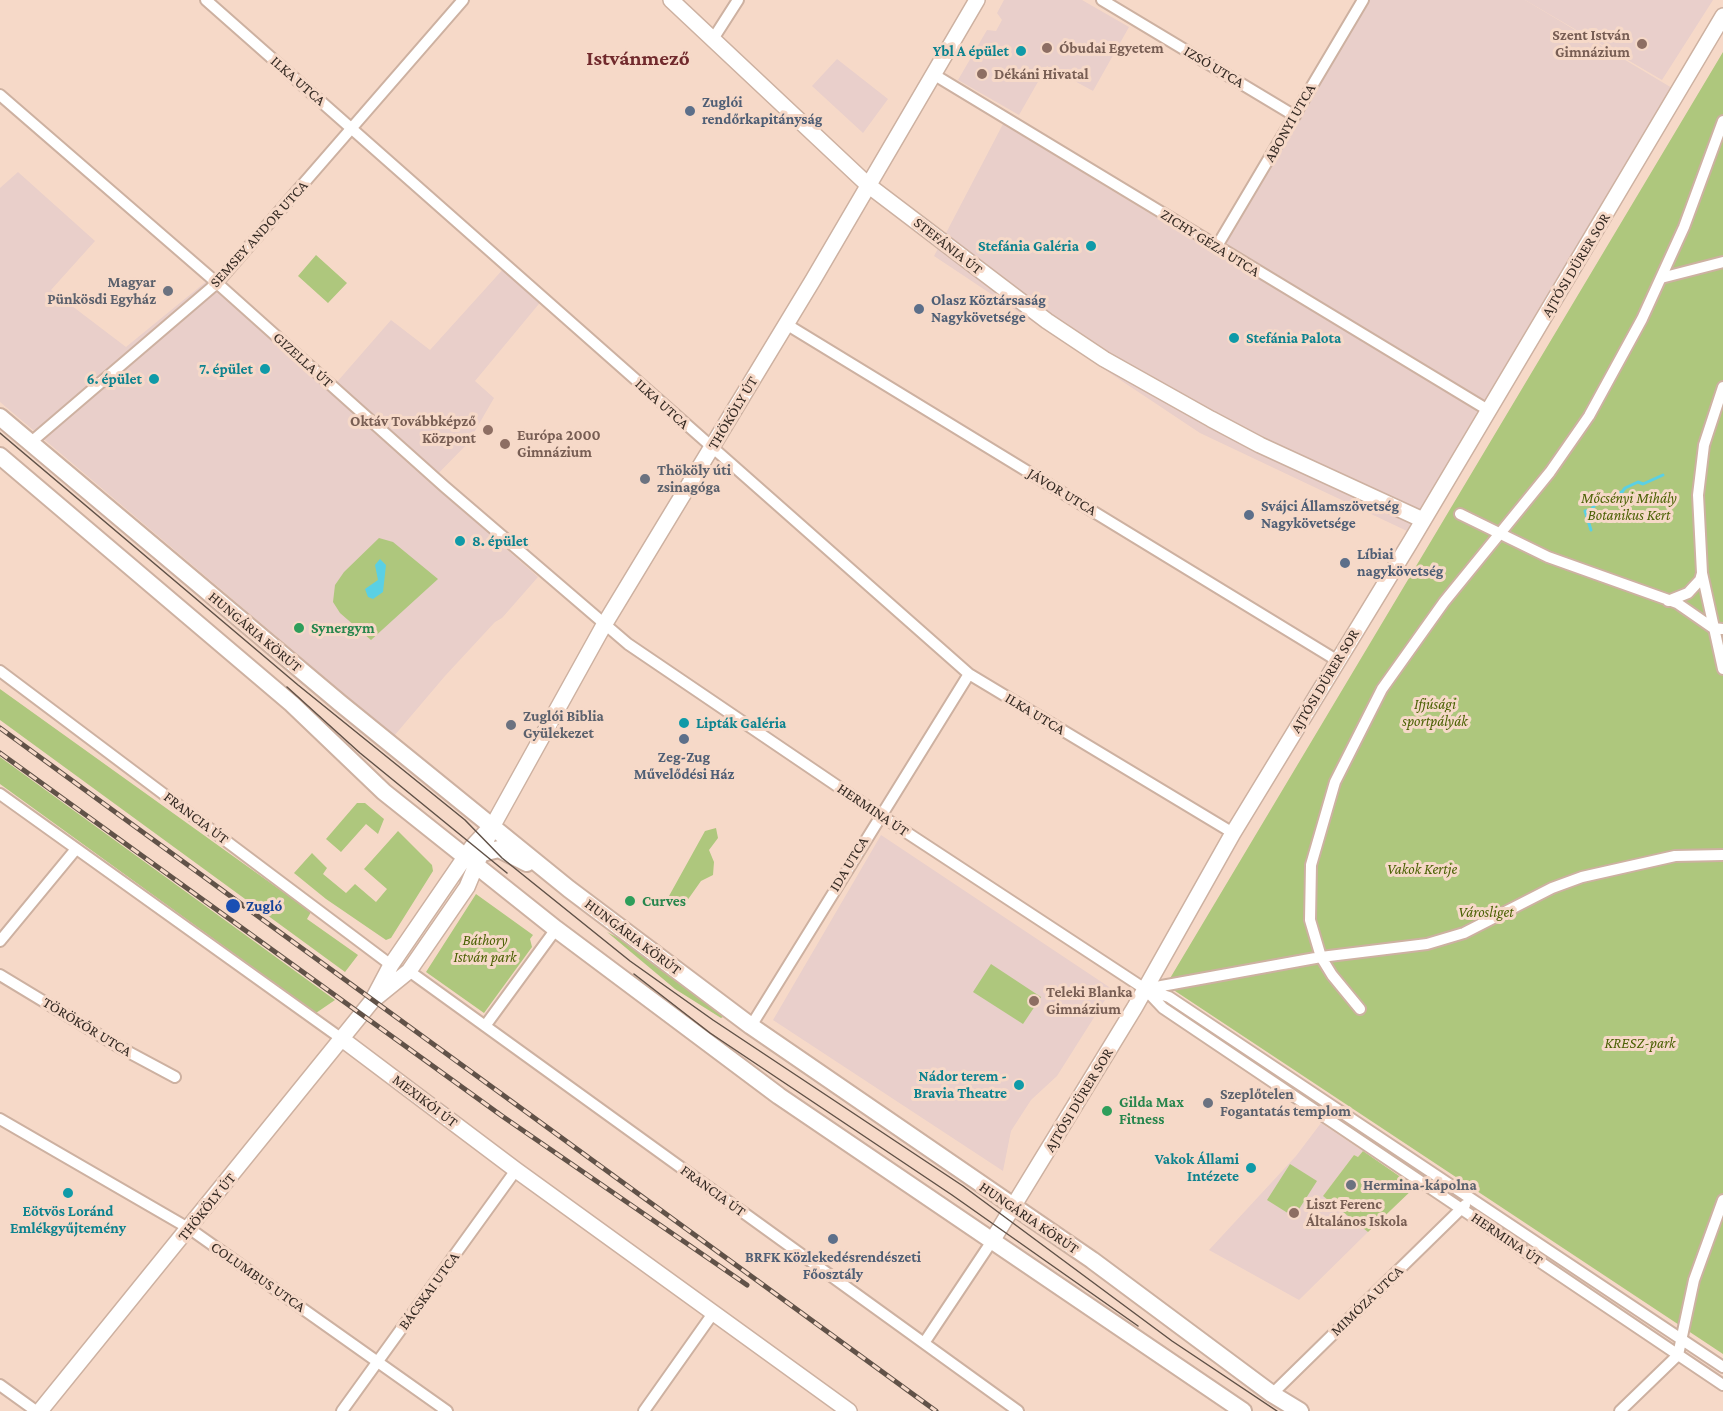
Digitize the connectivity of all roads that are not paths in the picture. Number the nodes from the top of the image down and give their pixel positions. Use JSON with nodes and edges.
{"nodes":[{"id":1,"x":206,"y":0,"type":"edge"},
{"id":2,"x":462,"y":0,"type":"edge"},
{"id":3,"x":671,"y":0,"type":"edge"},
{"id":4,"x":738,"y":0,"type":"edge"},
{"id":5,"x":977,"y":0,"type":"edge"},
{"id":6,"x":1102,"y":0,"type":"edge"},
{"id":7,"x":1363,"y":0,"type":"edge"},
{"id":8,"x":1723,"y":16,"type":"edge"},
{"id":9,"x":713,"y":39,"type":"junction"},
{"id":10,"x":933,"y":74,"type":"junction"},
{"id":11,"x":0,"y":95,"type":"edge"},
{"id":12,"x":1295,"y":116,"type":"junction"},
{"id":13,"x":1723,"y":121,"type":"edge"},
{"id":14,"x":353,"y":129,"type":"junction"},
{"id":15,"x":868,"y":185,"type":"junction"},
{"id":16,"x":1217,"y":246,"type":"junction"},
{"id":17,"x":1723,"y":262,"type":"edge"},
{"id":18,"x":1661,"y":278,"type":"junction"},
{"id":19,"x":217,"y":283,"type":"junction"},
{"id":20,"x":786,"y":324,"type":"junction"},
{"id":21,"x":1723,"y":387,"type":"edge"},
{"id":22,"x":1488,"y":410,"type":"junction"},
{"id":23,"x":0,"y":417,"type":"edge"},
{"id":24,"x":30,"y":443,"type":"junction"},
{"id":25,"x":711,"y":448,"type":"junction"},
{"id":26,"x":3,"y":464,"type":"edge"},
{"id":27,"x":1460,"y":514,"type":"dead end"},
{"id":28,"x":1423,"y":520,"type":"junction"},
{"id":29,"x":1499,"y":533,"type":"junction"},
{"id":30,"x":1702,"y":573,"type":"junction"},
{"id":31,"x":1668,"y":601,"type":"junction"},
{"id":32,"x":604,"y":626,"type":"junction"},
{"id":33,"x":1718,"y":628,"type":"edge"},
{"id":34,"x":1338,"y":661,"type":"junction"},
{"id":35,"x":1723,"y":668,"type":"edge"},
{"id":36,"x":0,"y":671,"type":"edge"},
{"id":37,"x":969,"y":674,"type":"junction"},
{"id":38,"x":0,"y":794,"type":"edge"},
{"id":39,"x":880,"y":814,"type":"junction"},
{"id":40,"x":492,"y":827,"type":"junction"},
{"id":41,"x":1233,"y":833,"type":"junction"},
{"id":42,"x":76,"y":849,"type":"junction"},
{"id":43,"x":483,"y":850,"type":"junction"},
{"id":44,"x":1723,"y":855,"type":"edge"},
{"id":45,"x":471,"y":862,"type":"junction"},
{"id":46,"x":569,"y":889,"type":"junction"},
{"id":47,"x":556,"y":929,"type":"junction"},
{"id":48,"x":0,"y":941,"type":"edge"},
{"id":49,"x":1321,"y":957,"type":"junction"},
{"id":50,"x":392,"y":964,"type":"junction"},
{"id":51,"x":409,"y":971,"type":"junction"},
{"id":52,"x":0,"y":975,"type":"edge"},
{"id":53,"x":1145,"y":989,"type":"junction"},
{"id":54,"x":372,"y":1001,"type":"junction"},
{"id":55,"x":1360,"y":1009,"type":"dead end"},
{"id":56,"x":485,"y":1026,"type":"junction"},
{"id":57,"x":751,"y":1026,"type":"junction"},
{"id":58,"x":342,"y":1039,"type":"junction"},
{"id":59,"x":175,"y":1077,"type":"dead end"},
{"id":60,"x":2,"y":1124,"type":"edge"},
{"id":61,"x":516,"y":1170,"type":"junction"},
{"id":62,"x":1471,"y":1197,"type":"junction"},
{"id":63,"x":1723,"y":1200,"type":"edge"},
{"id":64,"x":1014,"y":1208,"type":"junction"},
{"id":65,"x":1462,"y":1209,"type":"junction"},
{"id":66,"x":190,"y":1229,"type":"junction"},
{"id":67,"x":992,"y":1241,"type":"junction"},
{"id":68,"x":714,"y":1312,"type":"junction"},
{"id":69,"x":1682,"y":1341,"type":"junction"},
{"id":70,"x":924,"y":1343,"type":"junction"},
{"id":71,"x":1678,"y":1355,"type":"junction"},
{"id":72,"x":378,"y":1362,"type":"junction"},
{"id":73,"x":1723,"y":1366,"type":"edge"},
{"id":74,"x":0,"y":1385,"type":"edge"},
{"id":75,"x":1723,"y":1385,"type":"edge"},
{"id":76,"x":1272,"y":1394,"type":"junction"},
{"id":77,"x":38,"y":1411,"type":"edge"},
{"id":78,"x":342,"y":1411,"type":"edge"},
{"id":79,"x":447,"y":1411,"type":"edge"},
{"id":80,"x":644,"y":1411,"type":"edge"},
{"id":81,"x":849,"y":1411,"type":"edge"},
{"id":82,"x":1018,"y":1411,"type":"edge"},
{"id":83,"x":1243,"y":1411,"type":"edge"},
{"id":84,"x":1300,"y":1411,"type":"edge"},
{"id":85,"x":1620,"y":1411,"type":"edge"}],
"edges":[{"from":1,"to":14,"type":"street","name":"ILKA UTCA"},
{"from":2,"to":14,"type":"street","name":"SEMSEY ANDOR UTCA"},
{"from":3,"to":9,"type":"street","name":"STEFÁNIA ÚT"},
{"from":4,"to":9,"type":"street"},
{"from":5,"to":10,"type":"street","name":"THÖKÖLY ÚT"},
{"from":6,"to":12,"type":"street","name":"IZSÓ UTCA"},
{"from":7,"to":12,"type":"street","name":"ABONYI UTCA"},
{"from":8,"to":22,"type":"street","name":"AJTÓSI DÜRER SOR"},
{"from":9,"to":15,"type":"street","name":"STEFÁNIA ÚT"},
{"from":10,"to":15,"type":"street","name":"THÖKÖLY ÚT"},
{"from":10,"to":16,"type":"street","name":"ZICHY GÉZA UTCA"},
{"from":11,"to":19,"type":"street","name":"GIZELLA ÚT"},
{"from":12,"to":16,"type":"street","name":"ABONYI UTCA"},
{"from":13,"to":18,"type":"street"},
{"from":14,"to":19,"type":"street","name":"SEMSEY ANDOR UTCA"},
{"from":14,"to":25,"type":"street","name":"ILKA UTCA"},
{"from":15,"to":20,"type":"street","name":"THÖKÖLY ÚT"},
{"from":15,"to":28,"type":"street","name":"STEFÁNIA ÚT"},
{"from":16,"to":22,"type":"street","name":"ZICHY GÉZA UTCA"},
{"from":17,"to":18,"type":"street"},
{"from":18,"to":29,"type":"street"},
{"from":19,"to":24,"type":"street","name":"SEMSEY ANDOR UTCA"},
{"from":19,"to":32,"type":"street","name":"GIZELLA ÚT"},
{"from":20,"to":25,"type":"street","name":"THÖKÖLY ÚT"},
{"from":20,"to":34,"type":"street","name":"JÁVOR UTCA"},
{"from":21,"to":30,"type":"street"},
{"from":22,"to":28,"type":"street","name":"AJTÓSI DÜRER SOR"},
{"from":23,"to":24,"type":"main road","name":"HUNGÁRIA KÖRÚT"},
{"from":24,"to":40,"type":"main road","name":"HUNGÁRIA KÖRÚT"},
{"from":25,"to":32,"type":"street","name":"THÖKÖLY ÚT"},
{"from":25,"to":37,"type":"street","name":"ILKA UTCA"},
{"from":26,"to":45,"type":"main road","name":"HUNGÁRIA KÖRÚT"},
{"from":27,"to":29,"type":"street"},
{"from":28,"to":34,"type":"street","name":"AJTÓSI DÜRER SOR"},
{"from":29,"to":31,"type":"street"},
{"from":29,"to":49,"type":"street"},
{"from":30,"to":31,"type":"street"},
{"from":30,"to":33,"type":"street"},
{"from":31,"to":33,"type":"street"},
{"from":32,"to":39,"type":"street","name":"HERMINA ÚT"},
{"from":32,"to":40,"type":"street","name":"THÖKÖLY ÚT"},
{"from":33,"to":35,"type":"street"},
{"from":34,"to":41,"type":"street","name":"AJTÓSI DÜRER SOR"},
{"from":36,"to":50,"type":"street","name":"FRANCIA ÚT"},
{"from":37,"to":39,"type":"street","name":"IDA UTCA"},
{"from":37,"to":41,"type":"street","name":"ILKA UTCA"},
{"from":38,"to":42,"type":"street","name":"MEXIKÓI ÚT"},
{"from":39,"to":53,"type":"street","name":"HERMINA ÚT"},
{"from":39,"to":57,"type":"street","name":"IDA UTCA"},
{"from":40,"to":43,"type":"street","name":"THÖKÖLY ÚT"},
{"from":40,"to":45,"type":"street","name":"THÖKÖLY ÚT"},
{"from":40,"to":46,"type":"main road","name":"HUNGÁRIA KÖRÚT"},
{"from":41,"to":53,"type":"street","name":"AJTÓSI DÜRER SOR"},
{"from":42,"to":48,"type":"street"},
{"from":42,"to":58,"type":"street","name":"MEXIKÓI ÚT"},
{"from":43,"to":45,"type":"main road"},
{"from":43,"to":46,"type":"main road"},
{"from":44,"to":49,"type":"street"},
{"from":45,"to":47,"type":"main road","name":"HUNGÁRIA KÖRÚT"},
{"from":45,"to":50,"type":"street","name":"THÖKÖLY ÚT"},
{"from":45,"to":51,"type":"street","name":"THÖKÖLY ÚT"},
{"from":46,"to":57,"type":"main road","name":"HUNGÁRIA KÖRÚT"},
{"from":47,"to":56,"type":"street"},
{"from":47,"to":67,"type":"main road","name":"HUNGÁRIA KÖRÚT"},
{"from":49,"to":53,"type":"street"},
{"from":49,"to":55,"type":"street"},
{"from":50,"to":54,"type":"street","name":"THÖKÖLY ÚT"},
{"from":51,"to":54,"type":"street","name":"THÖKÖLY ÚT"},
{"from":51,"to":56,"type":"street","name":"FRANCIA ÚT"},
{"from":52,"to":59,"type":"street","name":"TÖRÖKŐR UTCA"},
{"from":53,"to":62,"type":"street","name":"HERMINA ÚT"},
{"from":53,"to":64,"type":"street","name":"AJTÓSI DÜRER SOR"},
{"from":53,"to":65,"type":"street","name":"HERMINA ÚT"},
{"from":54,"to":58,"type":"street","name":"THÖKÖLY ÚT"},
{"from":56,"to":70,"type":"street","name":"FRANCIA ÚT"},
{"from":57,"to":64,"type":"main road","name":"HUNGÁRIA KÖRÚT"},
{"from":58,"to":61,"type":"street","name":"MEXIKÓI ÚT"},
{"from":58,"to":66,"type":"street","name":"THÖKÖLY ÚT"},
{"from":60,"to":66,"type":"street","name":"COLUMBUS UTCA"},
{"from":61,"to":68,"type":"street","name":"MEXIKÓI ÚT"},
{"from":61,"to":72,"type":"street","name":"BÁCSKAI UTCA"},
{"from":62,"to":65,"type":"street","name":"MIMÓZA UTCA"},
{"from":62,"to":69,"type":"street","name":"HERMINA ÚT"},
{"from":63,"to":69,"type":"street"},
{"from":64,"to":67,"type":"street","name":"AJTÓSI DÜRER SOR"},
{"from":64,"to":76,"type":"main road","name":"HUNGÁRIA KÖRÚT"},
{"from":65,"to":71,"type":"street","name":"HERMINA ÚT"},
{"from":65,"to":76,"type":"street","name":"MIMÓZA UTCA"},
{"from":66,"to":72,"type":"street","name":"COLUMBUS UTCA"},
{"from":66,"to":77,"type":"street","name":"THÖKÖLY ÚT"},
{"from":67,"to":70,"type":"street","name":"AJTÓSI DÜRER SOR"},
{"from":67,"to":83,"type":"main road","name":"HUNGÁRIA KÖRÚT"},
{"from":68,"to":80,"type":"street"},
{"from":68,"to":81,"type":"street","name":"MEXIKÓI ÚT"},
{"from":69,"to":71,"type":"street"},
{"from":69,"to":73,"type":"street","name":"HERMINA ÚT"},
{"from":70,"to":82,"type":"street","name":"FRANCIA ÚT"},
{"from":71,"to":75,"type":"street","name":"HERMINA ÚT"},
{"from":71,"to":85,"type":"street"},
{"from":72,"to":78,"type":"street","name":"BÁCSKAI UTCA"},
{"from":72,"to":79,"type":"street","name":"COLUMBUS UTCA"},
{"from":74,"to":77,"type":"street"},
{"from":76,"to":84,"type":"main road","name":"HUNGÁRIA KÖRÚT"}]}
